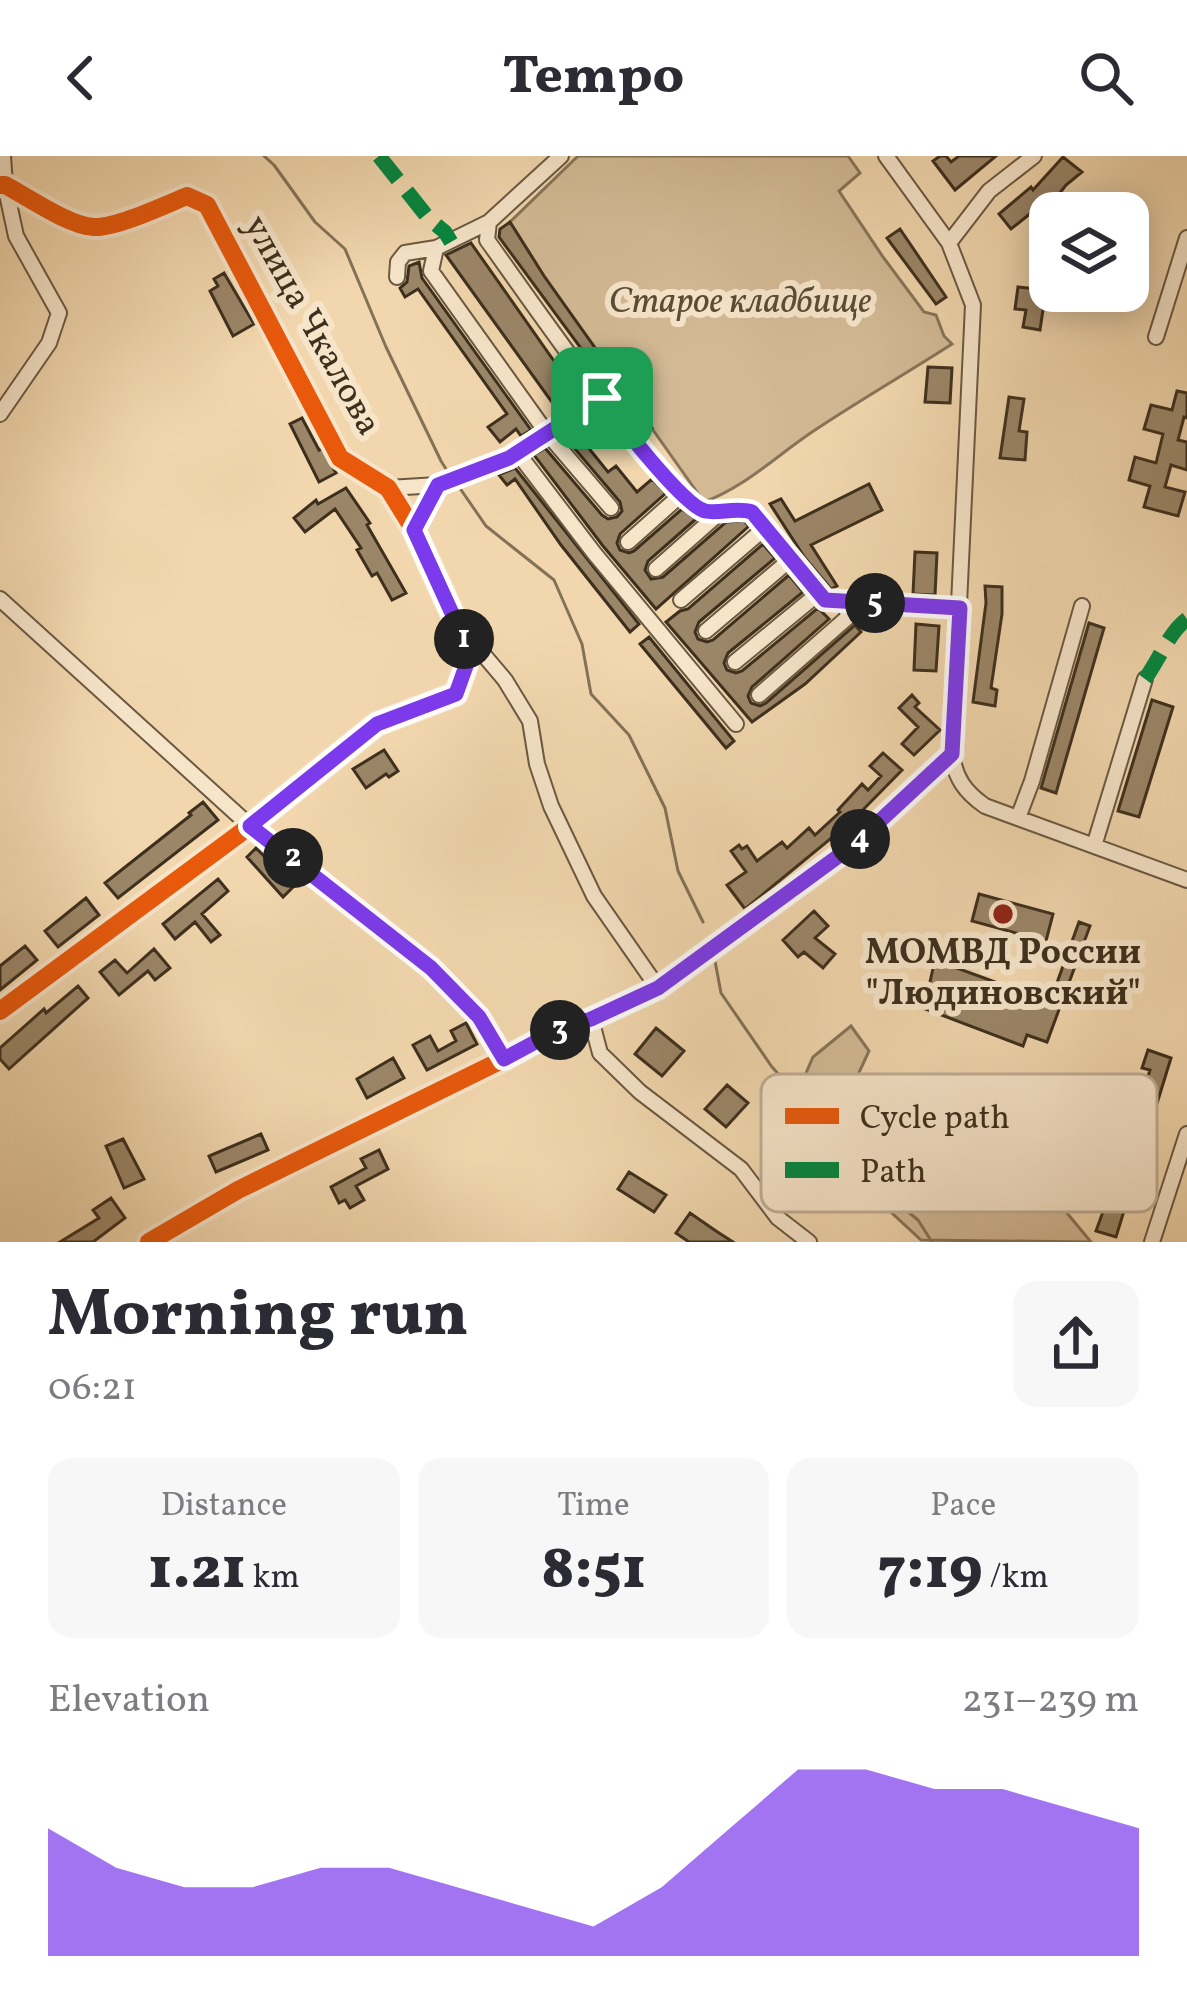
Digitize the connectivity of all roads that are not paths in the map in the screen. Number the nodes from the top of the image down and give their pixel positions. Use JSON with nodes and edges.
{"nodes":[{"id":1,"x":3,"y":156,"type":"edge"},
{"id":2,"x":561,"y":156,"type":"edge"},
{"id":3,"x":886,"y":156,"type":"edge"},
{"id":4,"x":1034,"y":156,"type":"edge"},
{"id":5,"x":3,"y":185,"type":"edge"},
{"id":6,"x":489,"y":222,"type":"junction"},
{"id":7,"x":1187,"y":238,"type":"edge"},
{"id":8,"x":949,"y":243,"type":"junction"},
{"id":9,"x":436,"y":248,"type":"junction"},
{"id":10,"x":397,"y":278,"type":"dead end"},
{"id":11,"x":1156,"y":337,"type":"dead end"},
{"id":12,"x":602,"y":398,"type":"junction"},
{"id":13,"x":0,"y":413,"type":"edge"},
{"id":14,"x":546,"y":433,"type":"junction"},
{"id":15,"x":517,"y":452,"type":"junction"},
{"id":16,"x":438,"y":485,"type":"junction"},
{"id":17,"x":388,"y":488,"type":"junction"},
{"id":18,"x":682,"y":494,"type":"junction"},
{"id":19,"x":610,"y":508,"type":"dead end"},
{"id":20,"x":724,"y":509,"type":"junction"},
{"id":21,"x":765,"y":528,"type":"junction"},
{"id":22,"x":414,"y":530,"type":"junction"},
{"id":23,"x":628,"y":542,"type":"dead end"},
{"id":24,"x":791,"y":559,"type":"junction"},
{"id":25,"x":656,"y":568,"type":"dead end"},
{"id":26,"x":819,"y":592,"type":"junction"},
{"id":27,"x":0,"y":599,"type":"edge"},
{"id":28,"x":681,"y":600,"type":"dead end"},
{"id":29,"x":848,"y":602,"type":"junction"},
{"id":30,"x":1082,"y":606,"type":"dead end"},
{"id":31,"x":960,"y":608,"type":"junction"},
{"id":32,"x":706,"y":631,"type":"dead end"},
{"id":33,"x":466,"y":644,"type":"junction"},
{"id":34,"x":735,"y":662,"type":"dead end"},
{"id":35,"x":1145,"y":679,"type":"dead end"},
{"id":36,"x":758,"y":694,"type":"dead end"},
{"id":37,"x":736,"y":724,"type":"dead end"},
{"id":38,"x":952,"y":754,"type":"junction"},
{"id":39,"x":1018,"y":818,"type":"junction"},
{"id":40,"x":250,"y":826,"type":"junction"},
{"id":41,"x":1094,"y":846,"type":"junction"},
{"id":42,"x":1187,"y":880,"type":"edge"},
{"id":43,"x":658,"y":988,"type":"junction"},
{"id":44,"x":0,"y":1011,"type":"edge"},
{"id":45,"x":591,"y":1019,"type":"junction"},
{"id":46,"x":504,"y":1059,"type":"junction"},
{"id":47,"x":1187,"y":1134,"type":"edge"},
{"id":48,"x":761,"y":1195,"type":"edge"},
{"id":49,"x":773,"y":1212,"type":"edge"},
{"id":50,"x":149,"y":1242,"type":"edge"},
{"id":51,"x":808,"y":1242,"type":"edge"},
{"id":52,"x":1152,"y":1242,"type":"edge"}],
"edges":[{"from":1,"to":5,"type":"street"},
{"from":2,"to":6,"type":"street"},
{"from":3,"to":8,"type":"street"},
{"from":4,"to":8,"type":"street"},
{"from":5,"to":13,"type":"street"},
{"from":5,"to":17,"type":"street","name":"улица Чкалова"},
{"from":6,"to":9,"type":"street"},
{"from":6,"to":12,"type":"street"},
{"from":7,"to":11,"type":"street"},
{"from":8,"to":31,"type":"street"},
{"from":9,"to":10,"type":"street"},
{"from":9,"to":14,"type":"street"},
{"from":12,"to":14,"type":"street"},
{"from":12,"to":18,"type":"street"},
{"from":14,"to":15,"type":"street"},
{"from":14,"to":19,"type":"street"},
{"from":15,"to":16,"type":"street"},
{"from":15,"to":37,"type":"street"},
{"from":16,"to":17,"type":"street"},
{"from":16,"to":22,"type":"street"},
{"from":17,"to":22,"type":"street","name":"улица Чкалова"},
{"from":18,"to":20,"type":"street"},
{"from":18,"to":23,"type":"street"},
{"from":20,"to":21,"type":"street"},
{"from":20,"to":25,"type":"street"},
{"from":21,"to":24,"type":"street"},
{"from":21,"to":28,"type":"street"},
{"from":22,"to":33,"type":"street","name":"улица Чкалова"},
{"from":24,"to":26,"type":"street"},
{"from":24,"to":32,"type":"street"},
{"from":26,"to":29,"type":"street"},
{"from":26,"to":34,"type":"street"},
{"from":27,"to":40,"type":"street"},
{"from":29,"to":31,"type":"street"},
{"from":29,"to":36,"type":"street"},
{"from":30,"to":39,"type":"street"},
{"from":31,"to":38,"type":"street"},
{"from":33,"to":40,"type":"street","name":"улица Чкалова"},
{"from":33,"to":43,"type":"street"},
{"from":35,"to":41,"type":"street"},
{"from":38,"to":39,"type":"street"},
{"from":38,"to":43,"type":"street"},
{"from":39,"to":41,"type":"street"},
{"from":40,"to":44,"type":"street"},
{"from":40,"to":46,"type":"street"},
{"from":41,"to":42,"type":"street"},
{"from":43,"to":45,"type":"street"},
{"from":45,"to":46,"type":"street"},
{"from":45,"to":48,"type":"street"},
{"from":46,"to":50,"type":"street"},
{"from":47,"to":52,"type":"street"},
{"from":49,"to":51,"type":"street"}]}
